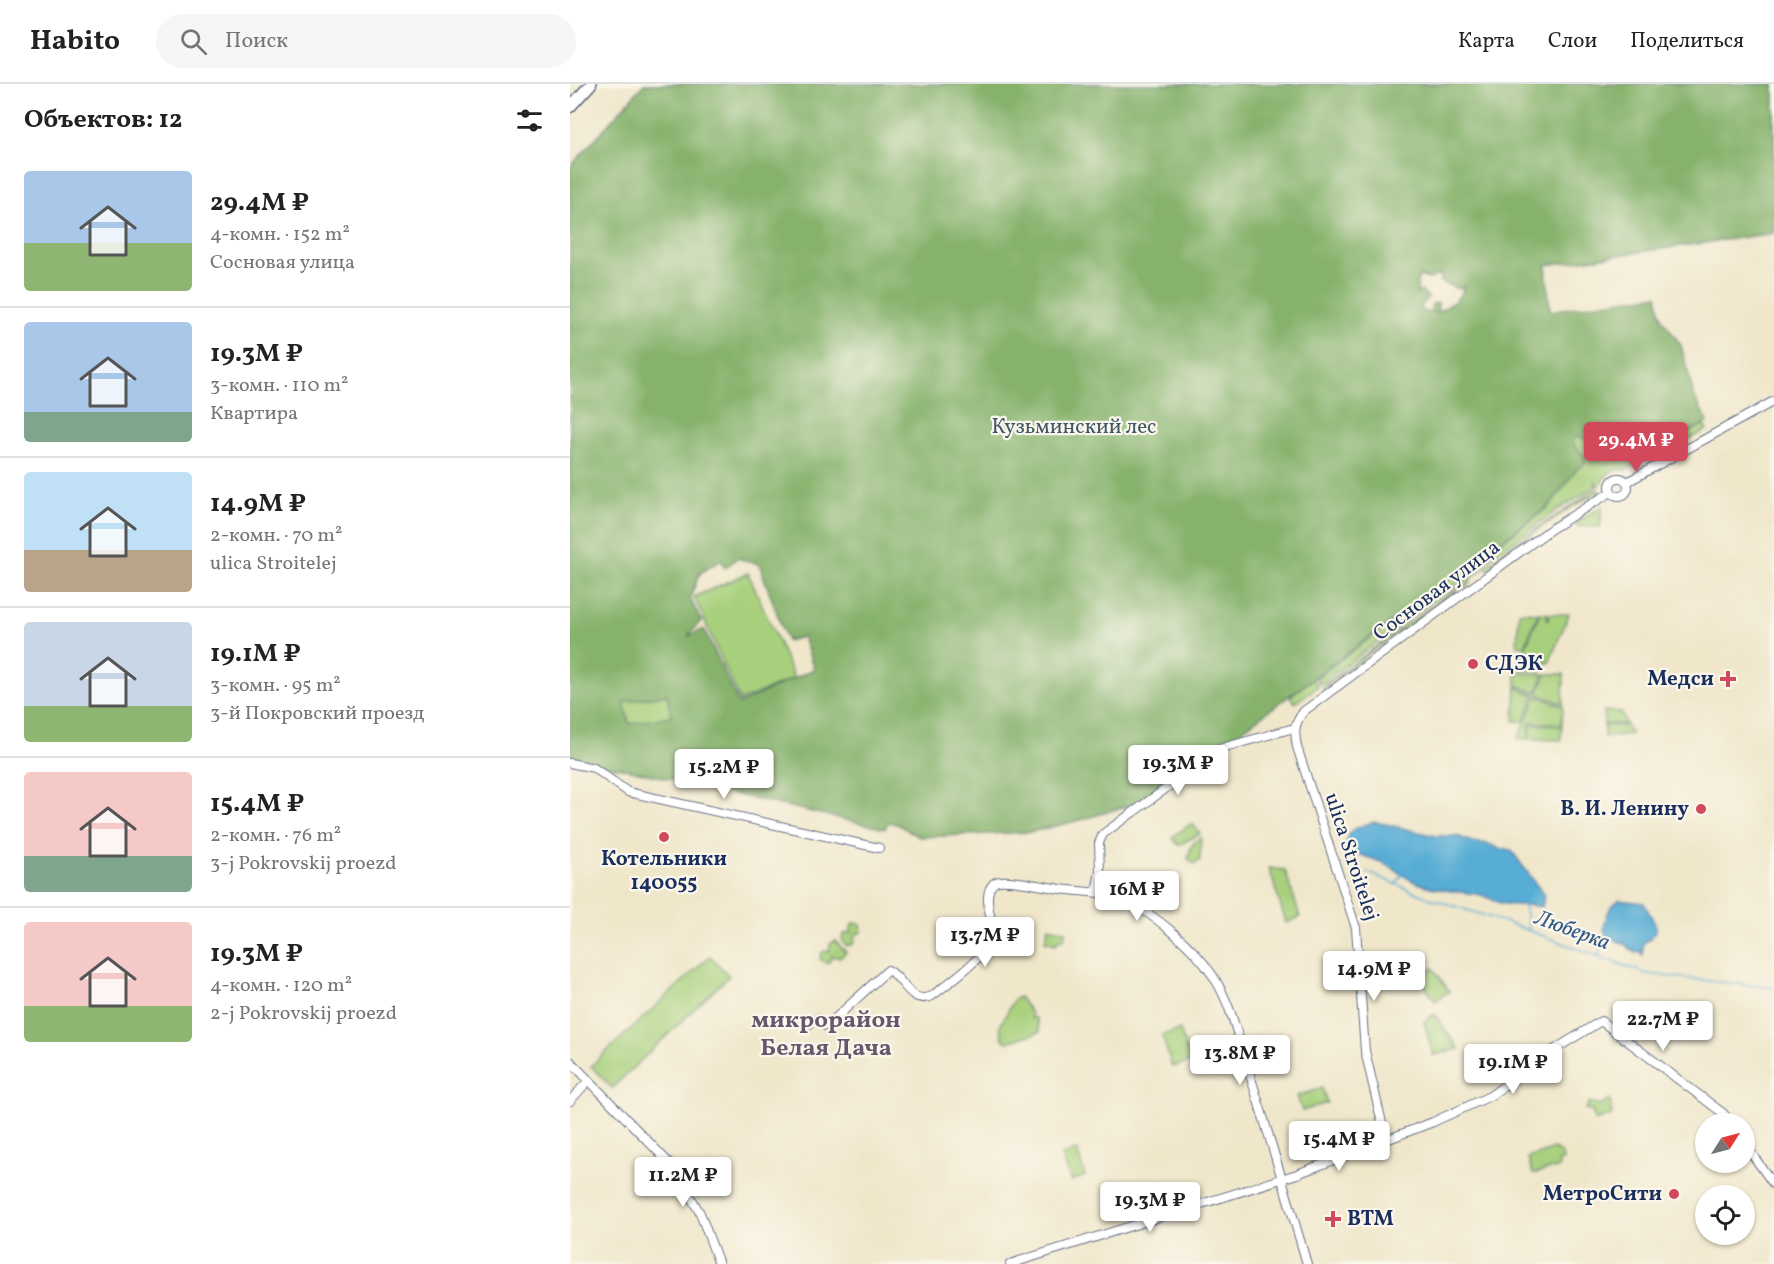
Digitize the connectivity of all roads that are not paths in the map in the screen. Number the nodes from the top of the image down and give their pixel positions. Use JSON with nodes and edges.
{"nodes":[{"id":1,"x":591,"y":84,"type":"edge"},
{"id":2,"x":570,"y":107,"type":"edge"},
{"id":3,"x":1774,"y":401,"type":"edge"},
{"id":4,"x":1627,"y":482,"type":"junction"},
{"id":5,"x":1611,"y":492,"type":"junction"},
{"id":6,"x":1294,"y":728,"type":"junction"},
{"id":7,"x":570,"y":763,"type":"edge"},
{"id":8,"x":879,"y":848,"type":"dead end"},
{"id":9,"x":1096,"y":892,"type":"junction"},
{"id":10,"x":806,"y":1026,"type":"dead end"},
{"id":11,"x":570,"y":1061,"type":"edge"},
{"id":12,"x":589,"y":1080,"type":"junction"},
{"id":13,"x":570,"y":1101,"type":"edge"},
{"id":14,"x":1723,"y":1113,"type":"edge"},
{"id":15,"x":1386,"y":1140,"type":"junction"},
{"id":16,"x":1755,"y":1158,"type":"edge"},
{"id":17,"x":1282,"y":1179,"type":"junction"},
{"id":18,"x":1774,"y":1185,"type":"edge"},
{"id":19,"x":719,"y":1264,"type":"edge"},
{"id":20,"x":1010,"y":1264,"type":"edge"},
{"id":21,"x":1307,"y":1264,"type":"edge"}],
"edges":[{"from":1,"to":2,"type":"highway"},
{"from":3,"to":4,"type":"street","name":"Сосновая улица"},
{"from":4,"to":5,"type":"street","name":"Сосновая улица"},
{"from":4,"to":5,"type":"street","name":"Сосновая улица"},
{"from":5,"to":6,"type":"street","name":"Сосновая улица"},
{"from":6,"to":9,"type":"street"},
{"from":6,"to":15,"type":"street","name":"ulica Stroitelej"},
{"from":7,"to":8,"type":"street"},
{"from":9,"to":10,"type":"street"},
{"from":9,"to":17,"type":"street"},
{"from":11,"to":12,"type":"street"},
{"from":12,"to":13,"type":"street"},
{"from":12,"to":19,"type":"street"},
{"from":14,"to":15,"type":"street"},
{"from":15,"to":17,"type":"street"},
{"from":16,"to":18,"type":"street"},
{"from":17,"to":20,"type":"street"},
{"from":17,"to":21,"type":"street"}]}
